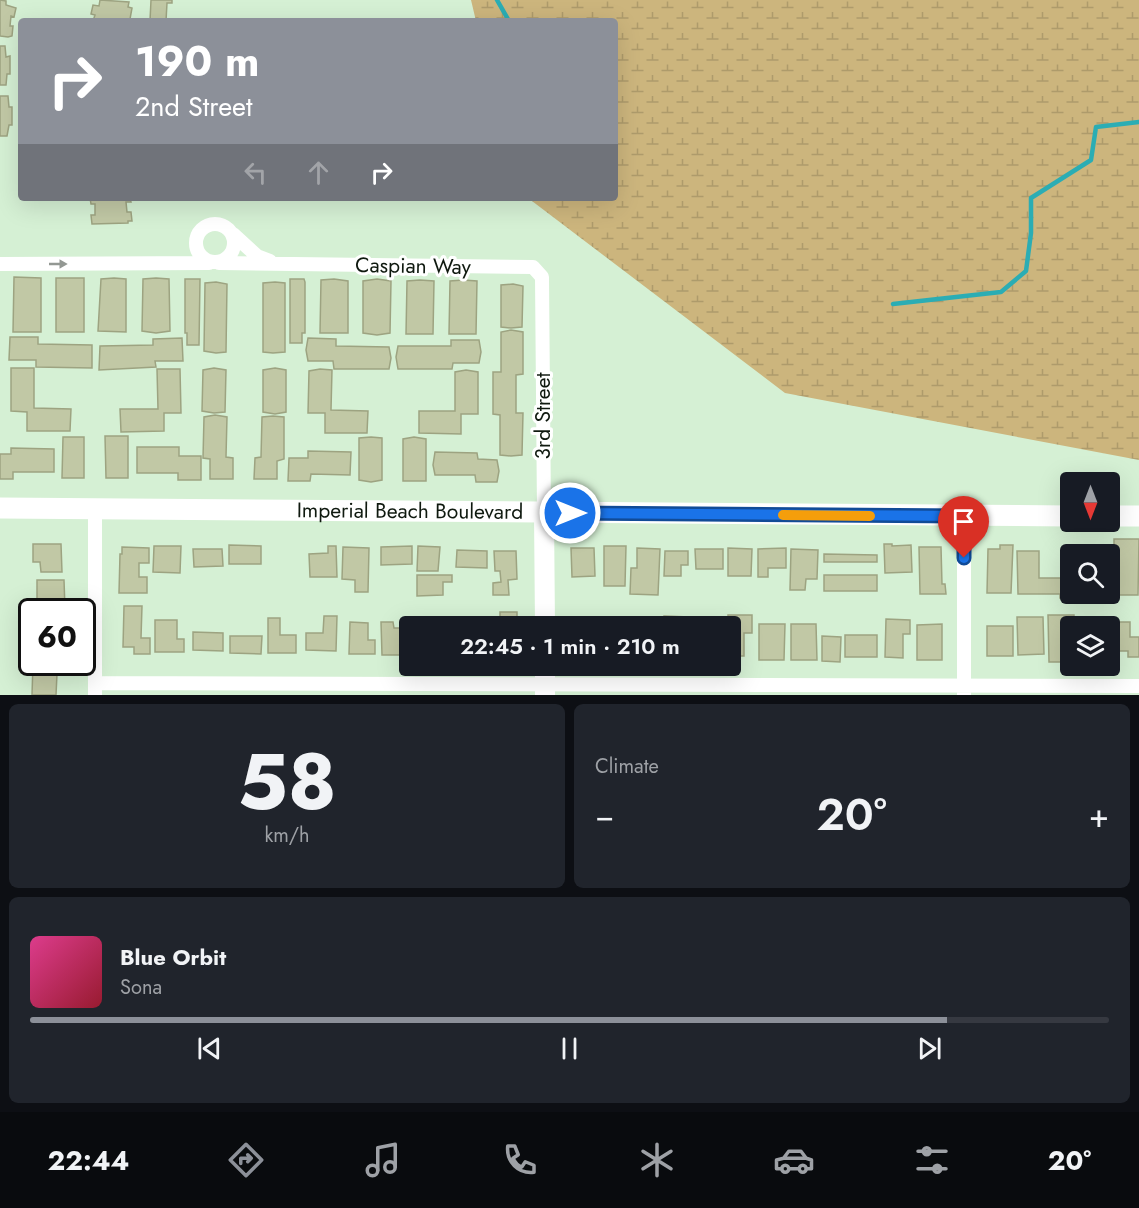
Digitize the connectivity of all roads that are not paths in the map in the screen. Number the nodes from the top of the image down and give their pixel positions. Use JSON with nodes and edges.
{"nodes":[{"id":1,"x":231,"y":232,"type":"junction"},
{"id":2,"x":214,"y":263,"type":"junction"},
{"id":3,"x":0,"y":264,"type":"edge"},
{"id":4,"x":280,"y":265,"type":"junction"},
{"id":5,"x":542,"y":277,"type":"joint"},
{"id":6,"x":0,"y":508,"type":"edge"},
{"id":7,"x":95,"y":510,"type":"junction"},
{"id":8,"x":544,"y":513,"type":"junction"},
{"id":9,"x":964,"y":516,"type":"junction"},
{"id":10,"x":1060,"y":516,"type":"edge"},
{"id":11,"x":1120,"y":516,"type":"edge"},
{"id":12,"x":1139,"y":516,"type":"edge"},
{"id":13,"x":545,"y":616,"type":"edge"},
{"id":14,"x":545,"y":682,"type":"edge"},
{"id":15,"x":1139,"y":686,"type":"edge"},
{"id":16,"x":95,"y":689,"type":"edge"},
{"id":17,"x":964,"y":690,"type":"edge"}],
"edges":[{"from":1,"to":2,"type":"street"},
{"from":1,"to":2,"type":"street"},
{"from":1,"to":4,"type":"street","name":"Caspian Way"},
{"from":3,"to":2,"type":"street","name":"Caspian Way","one_way":true},
{"from":2,"to":4,"type":"street","name":"Caspian Way"},
{"from":4,"to":5,"type":"street","name":"Caspian Way"},
{"from":5,"to":8,"type":"street","name":"3rd Street"},
{"from":6,"to":7,"type":"main road","name":"Imperial Beach Boulevard"},
{"from":7,"to":8,"type":"main road","name":"Imperial Beach Boulevard"},
{"from":7,"to":16,"type":"street"},
{"from":8,"to":9,"type":"main road","name":"Imperial Beach Boulevard"},
{"from":8,"to":13,"type":"street","name":"3rd Street"},
{"from":9,"to":10,"type":"main road","name":"Imperial Beach Boulevard"},
{"from":9,"to":17,"type":"street"},
{"from":11,"to":12,"type":"main road"},
{"from":14,"to":16,"type":"street"},
{"from":14,"to":17,"type":"street"},
{"from":15,"to":17,"type":"street"}]}
